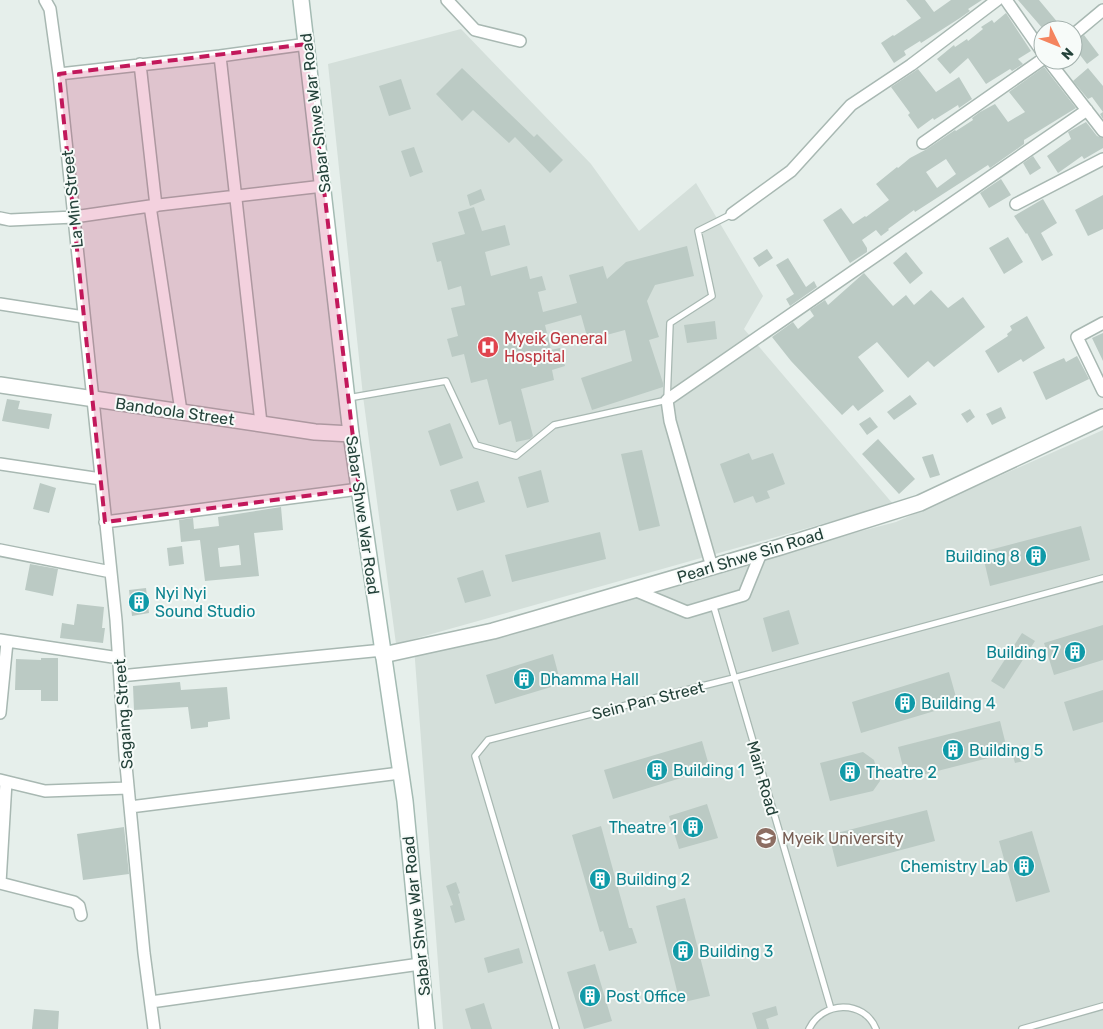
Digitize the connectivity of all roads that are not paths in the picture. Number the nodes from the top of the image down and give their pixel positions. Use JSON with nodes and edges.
{"nodes":[{"id":1,"x":45,"y":0,"type":"edge"},
{"id":2,"x":301,"y":0,"type":"edge"},
{"id":3,"x":447,"y":0,"type":"edge"},
{"id":4,"x":997,"y":0,"type":"edge"},
{"id":5,"x":1006,"y":0,"type":"edge"},
{"id":6,"x":1103,"y":10,"type":"edge"},
{"id":7,"x":1083,"y":27,"type":"edge"},
{"id":8,"x":1033,"y":39,"type":"edge"},
{"id":9,"x":520,"y":41,"type":"dead end"},
{"id":10,"x":307,"y":44,"type":"junction"},
{"id":11,"x":220,"y":56,"type":"junction"},
{"id":12,"x":140,"y":64,"type":"junction"},
{"id":13,"x":1033,"y":67,"type":"edge"},
{"id":14,"x":1056,"y":70,"type":"edge"},
{"id":15,"x":59,"y":74,"type":"junction"},
{"id":16,"x":1087,"y":110,"type":"junction"},
{"id":17,"x":1103,"y":131,"type":"edge"},
{"id":18,"x":923,"y":143,"type":"dead end"},
{"id":19,"x":1103,"y":158,"type":"edge"},
{"id":20,"x":323,"y":186,"type":"junction"},
{"id":21,"x":235,"y":197,"type":"junction"},
{"id":22,"x":1016,"y":204,"type":"dead end"},
{"id":23,"x":153,"y":206,"type":"junction"},
{"id":24,"x":732,"y":214,"type":"joint"},
{"id":25,"x":74,"y":217,"type":"junction"},
{"id":26,"x":0,"y":218,"type":"edge"},
{"id":27,"x":0,"y":304,"type":"edge"},
{"id":28,"x":84,"y":317,"type":"junction"},
{"id":29,"x":1103,"y":323,"type":"edge"},
{"id":30,"x":0,"y":384,"type":"edge"},
{"id":31,"x":1103,"y":391,"type":"edge"},
{"id":32,"x":347,"y":399,"type":"junction"},
{"id":33,"x":92,"y":400,"type":"junction"},
{"id":34,"x":667,"y":400,"type":"junction"},
{"id":35,"x":181,"y":412,"type":"junction"},
{"id":36,"x":1103,"y":416,"type":"edge"},
{"id":37,"x":261,"y":423,"type":"junction"},
{"id":38,"x":351,"y":434,"type":"junction"},
{"id":39,"x":0,"y":464,"type":"edge"},
{"id":40,"x":101,"y":479,"type":"junction"},
{"id":41,"x":359,"y":489,"type":"junction"},
{"id":42,"x":105,"y":522,"type":"junction"},
{"id":43,"x":0,"y":550,"type":"edge"},
{"id":44,"x":761,"y":553,"type":"junction"},
{"id":45,"x":712,"y":567,"type":"junction"},
{"id":46,"x":111,"y":572,"type":"junction"},
{"id":47,"x":1103,"y":578,"type":"edge"},
{"id":48,"x":634,"y":590,"type":"junction"},
{"id":49,"x":713,"y":604,"type":"junction"},
{"id":50,"x":3,"y":641,"type":"edge"},
{"id":51,"x":383,"y":653,"type":"junction"},
{"id":52,"x":119,"y":658,"type":"junction"},
{"id":53,"x":120,"y":676,"type":"junction"},
{"id":54,"x":734,"y":678,"type":"junction"},
{"id":55,"x":0,"y":713,"type":"edge"},
{"id":56,"x":400,"y":773,"type":"junction"},
{"id":57,"x":3,"y":781,"type":"edge"},
{"id":58,"x":128,"y":788,"type":"junction"},
{"id":59,"x":130,"y":807,"type":"junction"},
{"id":60,"x":2,"y":827,"type":"edge"},
{"id":61,"x":0,"y":883,"type":"edge"},
{"id":62,"x":81,"y":915,"type":"dead end"},
{"id":63,"x":420,"y":964,"type":"junction"},
{"id":64,"x":150,"y":1002,"type":"junction"},
{"id":65,"x":1103,"y":1006,"type":"edge"},
{"id":66,"x":831,"y":1009,"type":"junction"},
{"id":67,"x":154,"y":1029,"type":"edge"},
{"id":68,"x":426,"y":1029,"type":"edge"},
{"id":69,"x":556,"y":1029,"type":"edge"},
{"id":70,"x":809,"y":1029,"type":"edge"},
{"id":71,"x":876,"y":1029,"type":"edge"},
{"id":72,"x":1022,"y":1029,"type":"edge"}],
"edges":[{"from":1,"to":15,"type":"street","name":"La Min Street"},
{"from":2,"to":10,"type":"street","name":"Sabar Shwe War Road"},
{"from":3,"to":9,"type":"street"},
{"from":4,"to":24,"type":"street"},
{"from":5,"to":8,"type":"street"},
{"from":6,"to":7,"type":"street"},
{"from":10,"to":11,"type":"street"},
{"from":10,"to":20,"type":"street","name":"Sabar Shwe War Road"},
{"from":11,"to":12,"type":"street"},
{"from":11,"to":21,"type":"street"},
{"from":12,"to":15,"type":"street"},
{"from":12,"to":23,"type":"street"},
{"from":13,"to":18,"type":"street"},
{"from":14,"to":16,"type":"street"},
{"from":15,"to":25,"type":"street","name":"La Min Street"},
{"from":16,"to":17,"type":"street"},
{"from":16,"to":34,"type":"street"},
{"from":19,"to":22,"type":"street"},
{"from":20,"to":21,"type":"street"},
{"from":20,"to":32,"type":"street","name":"Sabar Shwe War Road"},
{"from":21,"to":23,"type":"street"},
{"from":21,"to":37,"type":"street"},
{"from":23,"to":25,"type":"street"},
{"from":23,"to":35,"type":"street"},
{"from":24,"to":34,"type":"lane"},
{"from":25,"to":26,"type":"street"},
{"from":25,"to":28,"type":"street","name":"La Min Street"},
{"from":27,"to":28,"type":"street"},
{"from":28,"to":33,"type":"street","name":"La Min Street"},
{"from":29,"to":31,"type":"street"},
{"from":30,"to":33,"type":"street","name":"Bandoola Street"},
{"from":32,"to":34,"type":"lane"},
{"from":32,"to":38,"type":"street","name":"Sabar Shwe War Road"},
{"from":33,"to":35,"type":"street","name":"Bandoola Street"},
{"from":33,"to":40,"type":"street","name":"Sagaing Street"},
{"from":34,"to":45,"type":"street"},
{"from":35,"to":37,"type":"street","name":"Bandoola Street"},
{"from":36,"to":44,"type":"street","name":"Pearl Shwe Sin Road"},
{"from":37,"to":38,"type":"street","name":"Bandoola Street"},
{"from":38,"to":41,"type":"street","name":"Sabar Shwe War Road"},
{"from":39,"to":40,"type":"street"},
{"from":40,"to":42,"type":"street","name":"Sagaing Street"},
{"from":41,"to":42,"type":"street"},
{"from":41,"to":51,"type":"street","name":"Sabar Shwe War Road"},
{"from":42,"to":46,"type":"street","name":"Sagaing Street"},
{"from":43,"to":46,"type":"street"},
{"from":44,"to":45,"type":"street","name":"Pearl Shwe Sin Road"},
{"from":44,"to":49,"type":"street"},
{"from":45,"to":48,"type":"street","name":"Pearl Shwe Sin Road"},
{"from":46,"to":52,"type":"street","name":"Sagaing Street"},
{"from":47,"to":54,"type":"lane","name":"Sein Pan Street"},
{"from":48,"to":49,"type":"street"},
{"from":48,"to":51,"type":"street","name":"Pearl Shwe Sin Road"},
{"from":49,"to":54,"type":"lane","name":"Main Road"},
{"from":50,"to":52,"type":"street"},
{"from":50,"to":55,"type":"street"},
{"from":51,"to":53,"type":"street"},
{"from":51,"to":56,"type":"street","name":"Sabar Shwe War Road"},
{"from":52,"to":53,"type":"street","name":"Sagaing Street"},
{"from":53,"to":58,"type":"street","name":"Sagaing Street"},
{"from":54,"to":66,"type":"lane","name":"Main Road"},
{"from":54,"to":69,"type":"lane","name":"Sein Pan Street"},
{"from":56,"to":59,"type":"street"},
{"from":56,"to":63,"type":"street","name":"Sabar Shwe War Road"},
{"from":57,"to":58,"type":"street"},
{"from":57,"to":60,"type":"street"},
{"from":58,"to":59,"type":"street","name":"Sagaing Street"},
{"from":59,"to":64,"type":"street","name":"Sagaing Street"},
{"from":60,"to":61,"type":"street"},
{"from":61,"to":62,"type":"street"},
{"from":63,"to":64,"type":"street"},
{"from":63,"to":68,"type":"street","name":"Sabar Shwe War Road"},
{"from":64,"to":67,"type":"street","name":"Sagaing Street"},
{"from":65,"to":72,"type":"lane"},
{"from":66,"to":70,"type":"lane"},
{"from":66,"to":71,"type":"lane"}]}
